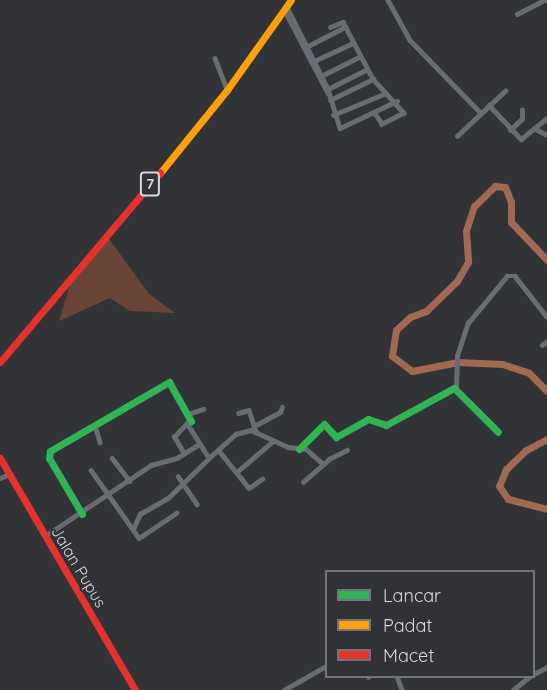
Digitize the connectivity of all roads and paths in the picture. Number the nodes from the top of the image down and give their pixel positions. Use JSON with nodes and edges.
{"nodes":[{"id":1,"x":388,"y":0,"type":"edge"},
{"id":2,"x":545,"y":0,"type":"edge"},
{"id":3,"x":287,"y":5,"type":"edge"},
{"id":4,"x":518,"y":14,"type":"dead end"},
{"id":5,"x":330,"y":27,"type":"dead end"},
{"id":6,"x":345,"y":27,"type":"junction"},
{"id":7,"x":353,"y":44,"type":"junction"},
{"id":8,"x":306,"y":47,"type":"junction"},
{"id":9,"x":359,"y":57,"type":"junction"},
{"id":10,"x":215,"y":58,"type":"dead end"},
{"id":11,"x":314,"y":61,"type":"junction"},
{"id":12,"x":366,"y":70,"type":"junction"},
{"id":13,"x":321,"y":76,"type":"junction"},
{"id":14,"x":373,"y":79,"type":"junction"},
{"id":15,"x":342,"y":82,"type":"junction"},
{"id":16,"x":227,"y":90,"type":"junction"},
{"id":17,"x":327,"y":91,"type":"junction"},
{"id":18,"x":346,"y":91,"type":"junction"},
{"id":19,"x":505,"y":91,"type":"dead end"},
{"id":20,"x":386,"y":93,"type":"junction"},
{"id":21,"x":330,"y":100,"type":"junction"},
{"id":22,"x":397,"y":102,"type":"junction"},
{"id":23,"x":489,"y":105,"type":"junction"},
{"id":24,"x":522,"y":110,"type":"dead end"},
{"id":25,"x":375,"y":113,"type":"junction"},
{"id":26,"x":481,"y":113,"type":"junction"},
{"id":27,"x":333,"y":115,"type":"junction"},
{"id":28,"x":547,"y":118,"type":"edge"},
{"id":29,"x":534,"y":128,"type":"junction"},
{"id":30,"x":510,"y":130,"type":"junction"},
{"id":31,"x":547,"y":135,"type":"edge"},
{"id":32,"x":457,"y":136,"type":"dead end"},
{"id":33,"x":547,"y":316,"type":"edge"},
{"id":34,"x":0,"y":362,"type":"edge"},
{"id":35,"x":456,"y":388,"type":"junction"},
{"id":36,"x":282,"y":407,"type":"dead end"},
{"id":37,"x":203,"y":409,"type":"dead end"},
{"id":38,"x":238,"y":413,"type":"dead end"},
{"id":39,"x":190,"y":420,"type":"junction"},
{"id":40,"x":93,"y":423,"type":"junction"},
{"id":41,"x":256,"y":428,"type":"junction"},
{"id":42,"x":498,"y":432,"type":"dead end"},
{"id":43,"x":273,"y":441,"type":"junction"},
{"id":44,"x":100,"y":442,"type":"dead end"},
{"id":45,"x":198,"y":446,"type":"junction"},
{"id":46,"x":299,"y":449,"type":"junction"},
{"id":47,"x":347,"y":450,"type":"dead end"},
{"id":48,"x":220,"y":452,"type":"junction"},
{"id":49,"x":184,"y":454,"type":"junction"},
{"id":50,"x":0,"y":458,"type":"edge"},
{"id":51,"x":112,"y":458,"type":"dead end"},
{"id":52,"x":209,"y":459,"type":"junction"},
{"id":53,"x":323,"y":464,"type":"junction"},
{"id":54,"x":91,"y":470,"type":"dead end"},
{"id":55,"x":238,"y":471,"type":"junction"},
{"id":56,"x":10,"y":474,"type":"junction"},
{"id":57,"x":178,"y":476,"type":"dead end"},
{"id":58,"x":0,"y":478,"type":"edge"},
{"id":59,"x":262,"y":479,"type":"dead end"},
{"id":60,"x":130,"y":481,"type":"junction"},
{"id":61,"x":303,"y":482,"type":"dead end"},
{"id":62,"x":182,"y":483,"type":"junction"},
{"id":63,"x":110,"y":496,"type":"junction"},
{"id":64,"x":196,"y":504,"type":"dead end"},
{"id":65,"x":176,"y":513,"type":"dead end"},
{"id":66,"x":82,"y":514,"type":"junction"},
{"id":67,"x":133,"y":529,"type":"junction"},
{"id":68,"x":45,"y":536,"type":"junction"},
{"id":69,"x":325,"y":667,"type":"edge"},
{"id":70,"x":528,"y":678,"type":"edge"},
{"id":71,"x":135,"y":690,"type":"edge"},
{"id":72,"x":284,"y":690,"type":"edge"},
{"id":73,"x":513,"y":690,"type":"edge"}],
"edges":[{"from":1,"to":26,"type":"street"},
{"from":2,"to":4,"type":"street"},
{"from":3,"to":8,"type":"street"},
{"from":3,"to":16,"type":"main road","number":"7"},
{"from":5,"to":6,"type":"street"},
{"from":6,"to":7,"type":"street"},
{"from":6,"to":8,"type":"street"},
{"from":7,"to":9,"type":"street"},
{"from":7,"to":11,"type":"street"},
{"from":8,"to":11,"type":"street"},
{"from":9,"to":12,"type":"street"},
{"from":9,"to":13,"type":"street"},
{"from":10,"to":16,"type":"street"},
{"from":11,"to":13,"type":"street"},
{"from":12,"to":14,"type":"street"},
{"from":12,"to":15,"type":"street"},
{"from":13,"to":17,"type":"street"},
{"from":14,"to":18,"type":"street"},
{"from":14,"to":20,"type":"street"},
{"from":15,"to":17,"type":"street"},
{"from":15,"to":18,"type":"street"},
{"from":16,"to":34,"type":"main road","number":"7"},
{"from":17,"to":21,"type":"street"},
{"from":18,"to":21,"type":"street"},
{"from":19,"to":23,"type":"street"},
{"from":20,"to":22,"type":"street"},
{"from":20,"to":27,"type":"street"},
{"from":21,"to":27,"type":"street"},
{"from":22,"to":25,"type":"street"},
{"from":22,"to":25,"type":"street"},
{"from":23,"to":26,"type":"street"},
{"from":23,"to":30,"type":"street"},
{"from":24,"to":30,"type":"street"},
{"from":25,"to":27,"type":"street"},
{"from":26,"to":32,"type":"street"},
{"from":28,"to":29,"type":"street"},
{"from":29,"to":30,"type":"street"},
{"from":29,"to":31,"type":"street"},
{"from":33,"to":35,"type":"street"},
{"from":35,"to":42,"type":"main road"},
{"from":35,"to":46,"type":"main road"},
{"from":36,"to":41,"type":"street"},
{"from":37,"to":39,"type":"street"},
{"from":38,"to":41,"type":"street"},
{"from":39,"to":40,"type":"main road"},
{"from":39,"to":45,"type":"street"},
{"from":39,"to":49,"type":"street"},
{"from":40,"to":44,"type":"street"},
{"from":40,"to":66,"type":"main road"},
{"from":41,"to":43,"type":"street"},
{"from":41,"to":48,"type":"street"},
{"from":43,"to":46,"type":"street"},
{"from":43,"to":55,"type":"street"},
{"from":45,"to":49,"type":"street"},
{"from":45,"to":52,"type":"street"},
{"from":46,"to":53,"type":"street"},
{"from":47,"to":53,"type":"street"},
{"from":48,"to":52,"type":"street"},
{"from":48,"to":55,"type":"street"},
{"from":49,"to":60,"type":"street"},
{"from":50,"to":56,"type":"main road","name":"Jalan Pupus"},
{"from":51,"to":60,"type":"street"},
{"from":52,"to":62,"type":"street"},
{"from":53,"to":61,"type":"street"},
{"from":54,"to":63,"type":"street"},
{"from":55,"to":59,"type":"street"},
{"from":56,"to":58,"type":"street"},
{"from":56,"to":68,"type":"main road","name":"Jalan Pupus"},
{"from":57,"to":62,"type":"street"},
{"from":60,"to":63,"type":"street"},
{"from":62,"to":64,"type":"street"},
{"from":62,"to":67,"type":"street"},
{"from":63,"to":66,"type":"street"},
{"from":63,"to":67,"type":"street"},
{"from":65,"to":67,"type":"street"},
{"from":66,"to":68,"type":"street"},
{"from":68,"to":71,"type":"main road","name":"Jalan Pupus"},
{"from":69,"to":72,"type":"street"},
{"from":70,"to":73,"type":"street"}]}
